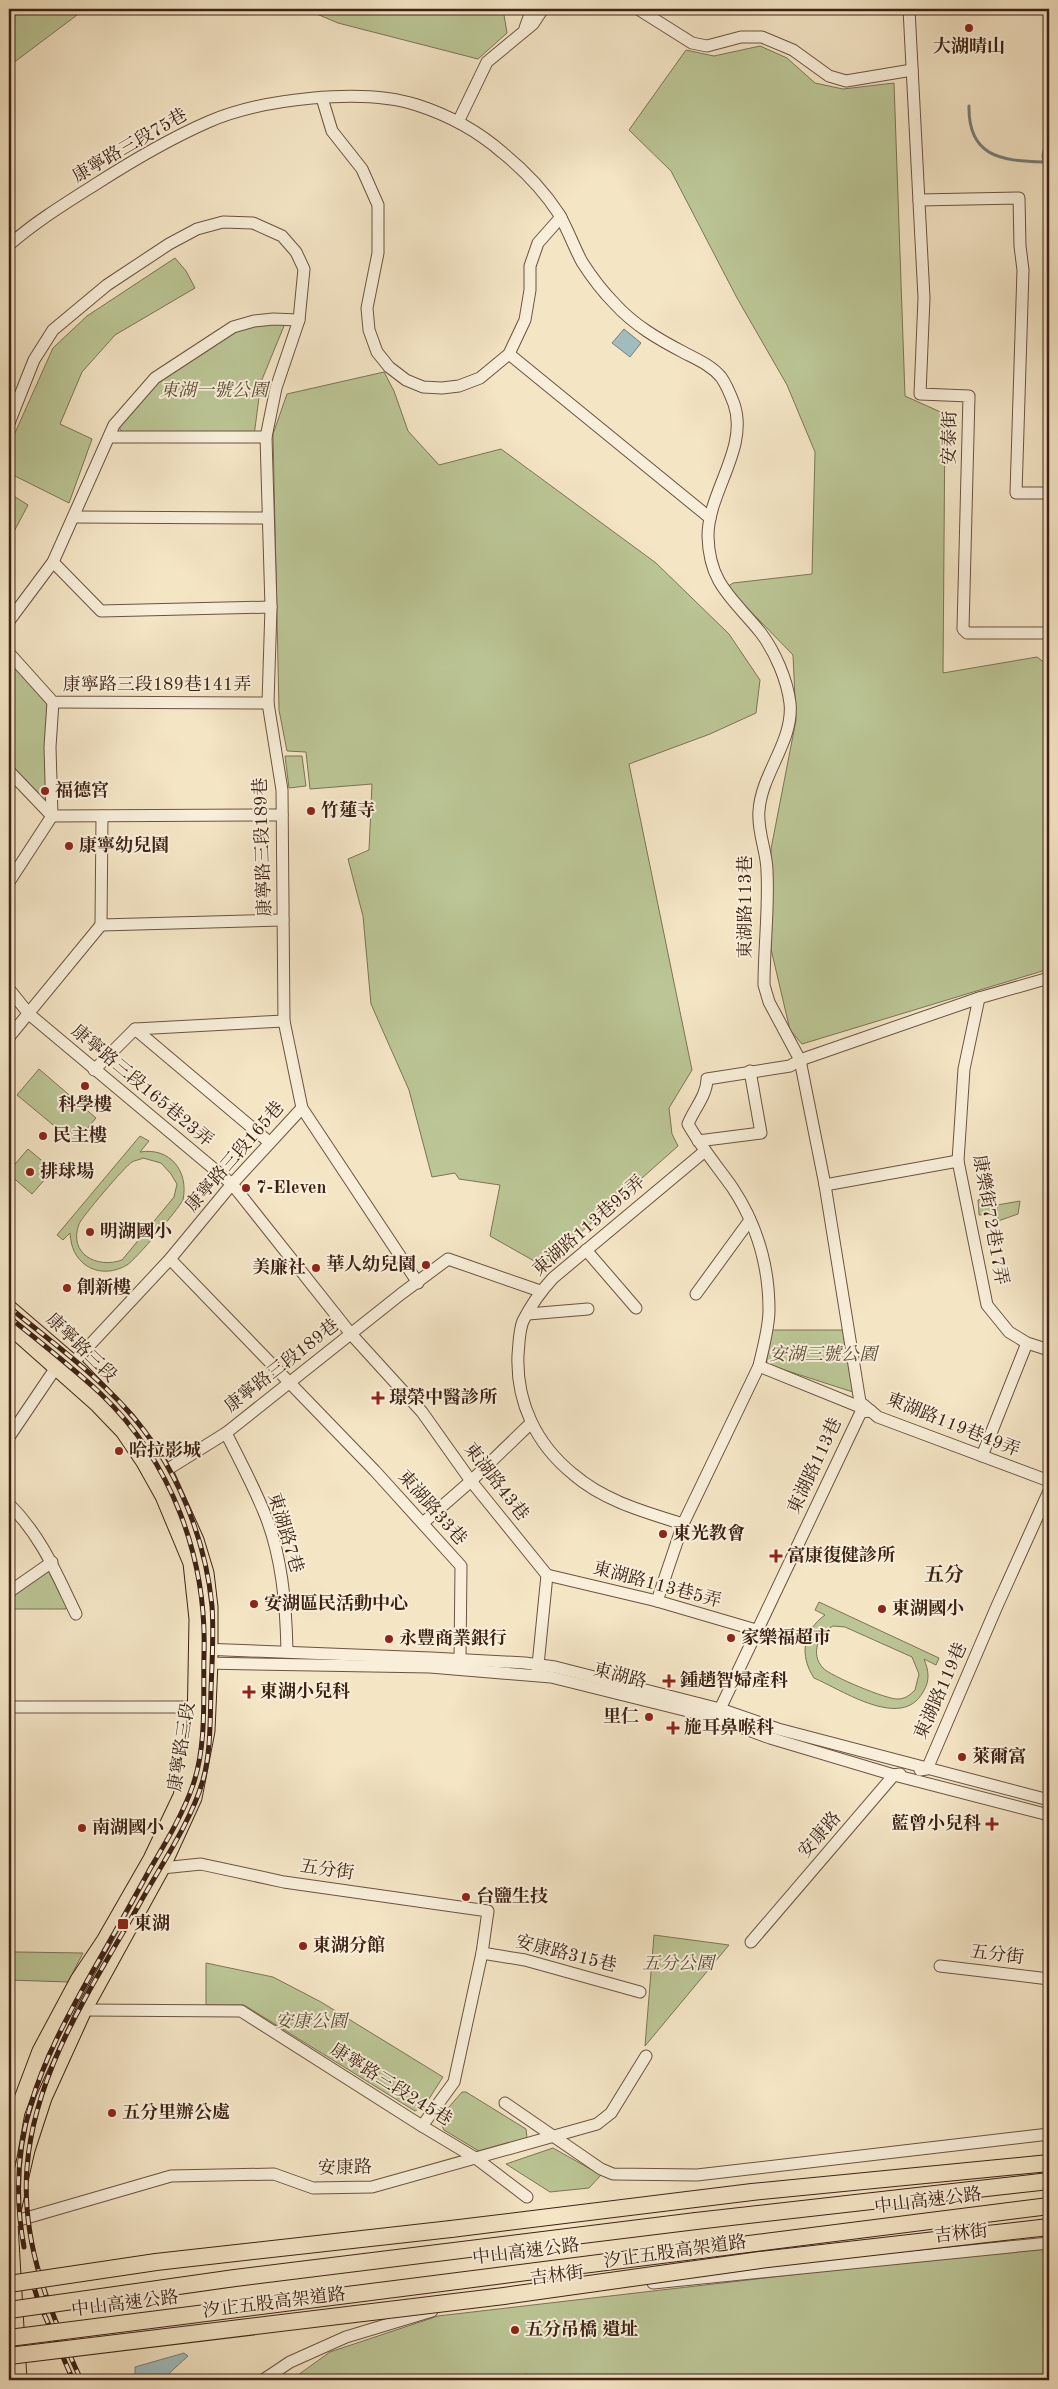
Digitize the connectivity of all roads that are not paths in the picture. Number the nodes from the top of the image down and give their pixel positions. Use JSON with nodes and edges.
{"nodes":[{"id":1,"x":532,"y":9,"type":"edge"},
{"id":2,"x":542,"y":9,"type":"edge"},
{"id":3,"x":638,"y":9,"type":"edge"},
{"id":4,"x":908,"y":9,"type":"edge"},
{"id":5,"x":523,"y":31,"type":"junction"},
{"id":6,"x":912,"y":70,"type":"junction"},
{"id":7,"x":322,"y":98,"type":"junction"},
{"id":8,"x":458,"y":122,"type":"junction"},
{"id":9,"x":919,"y":200,"type":"junction"},
{"id":10,"x":561,"y":218,"type":"junction"},
{"id":11,"x":9,"y":246,"type":"edge"},
{"id":12,"x":299,"y":320,"type":"junction"},
{"id":13,"x":509,"y":354,"type":"junction"},
{"id":14,"x":9,"y":423,"type":"edge"},
{"id":15,"x":109,"y":437,"type":"junction"},
{"id":16,"x":266,"y":437,"type":"junction"},
{"id":17,"x":1049,"y":493,"type":"edge"},
{"id":18,"x":74,"y":517,"type":"junction"},
{"id":19,"x":267,"y":518,"type":"junction"},
{"id":20,"x":710,"y":518,"type":"junction"},
{"id":21,"x":53,"y":562,"type":"junction"},
{"id":22,"x":723,"y":591,"type":"joint"},
{"id":23,"x":271,"y":607,"type":"junction"},
{"id":24,"x":9,"y":621,"type":"edge"},
{"id":25,"x":1049,"y":633,"type":"edge"},
{"id":26,"x":9,"y":653,"type":"edge"},
{"id":27,"x":53,"y":702,"type":"junction"},
{"id":28,"x":268,"y":703,"type":"junction"},
{"id":29,"x":9,"y":771,"type":"edge"},
{"id":30,"x":282,"y":814,"type":"junction"},
{"id":31,"x":52,"y":816,"type":"junction"},
{"id":32,"x":102,"y":816,"type":"junction"},
{"id":33,"x":9,"y":882,"type":"edge"},
{"id":34,"x":283,"y":920,"type":"junction"},
{"id":35,"x":101,"y":925,"type":"junction"},
{"id":36,"x":1049,"y":978,"type":"edge"},
{"id":37,"x":9,"y":989,"type":"edge"},
{"id":38,"x":979,"y":998,"type":"junction"},
{"id":39,"x":29,"y":1014,"type":"junction"},
{"id":40,"x":284,"y":1021,"type":"junction"},
{"id":41,"x":135,"y":1029,"type":"junction"},
{"id":42,"x":9,"y":1037,"type":"edge"},
{"id":43,"x":800,"y":1060,"type":"junction"},
{"id":44,"x":94,"y":1070,"type":"junction"},
{"id":45,"x":750,"y":1071,"type":"junction"},
{"id":46,"x":302,"y":1108,"type":"junction"},
{"id":47,"x":698,"y":1141,"type":"junction"},
{"id":48,"x":269,"y":1142,"type":"junction"},
{"id":49,"x":705,"y":1151,"type":"junction"},
{"id":50,"x":958,"y":1161,"type":"junction"},
{"id":51,"x":232,"y":1184,"type":"junction"},
{"id":52,"x":825,"y":1185,"type":"junction"},
{"id":53,"x":750,"y":1220,"type":"junction"},
{"id":54,"x":586,"y":1250,"type":"junction"},
{"id":55,"x":170,"y":1259,"type":"junction"},
{"id":56,"x":418,"y":1283,"type":"junction"},
{"id":57,"x":540,"y":1291,"type":"junction"},
{"id":58,"x":696,"y":1294,"type":"dead end"},
{"id":59,"x":9,"y":1308,"type":"edge"},
{"id":60,"x":636,"y":1308,"type":"dead end"},
{"id":61,"x":588,"y":1309,"type":"dead end"},
{"id":62,"x":528,"y":1314,"type":"junction"},
{"id":63,"x":9,"y":1326,"type":"edge"},
{"id":64,"x":351,"y":1334,"type":"junction"},
{"id":65,"x":1027,"y":1343,"type":"junction"},
{"id":66,"x":1049,"y":1350,"type":"edge"},
{"id":67,"x":73,"y":1363,"type":"junction"},
{"id":68,"x":57,"y":1366,"type":"junction"},
{"id":69,"x":759,"y":1366,"type":"junction"},
{"id":70,"x":289,"y":1383,"type":"junction"},
{"id":71,"x":871,"y":1411,"type":"junction"},
{"id":72,"x":530,"y":1424,"type":"junction"},
{"id":73,"x":226,"y":1433,"type":"junction"},
{"id":74,"x":9,"y":1436,"type":"edge"},
{"id":75,"x":982,"y":1456,"type":"junction"},
{"id":76,"x":165,"y":1471,"type":"junction"},
{"id":77,"x":471,"y":1481,"type":"junction"},
{"id":78,"x":1049,"y":1481,"type":"edge"},
{"id":79,"x":1049,"y":1491,"type":"edge"},
{"id":80,"x":9,"y":1504,"type":"edge"},
{"id":81,"x":423,"y":1523,"type":"junction"},
{"id":82,"x":683,"y":1524,"type":"junction"},
{"id":83,"x":52,"y":1562,"type":"junction"},
{"id":84,"x":547,"y":1576,"type":"junction"},
{"id":85,"x":9,"y":1592,"type":"edge"},
{"id":86,"x":657,"y":1601,"type":"junction"},
{"id":87,"x":76,"y":1614,"type":"dead end"},
{"id":88,"x":756,"y":1630,"type":"junction"},
{"id":89,"x":287,"y":1650,"type":"junction"},
{"id":90,"x":203,"y":1656,"type":"junction"},
{"id":91,"x":460,"y":1659,"type":"junction"},
{"id":92,"x":538,"y":1670,"type":"junction"},
{"id":93,"x":9,"y":1707,"type":"edge"},
{"id":94,"x":197,"y":1708,"type":"junction"},
{"id":95,"x":720,"y":1709,"type":"junction"},
{"id":96,"x":927,"y":1769,"type":"junction"},
{"id":97,"x":894,"y":1775,"type":"junction"},
{"id":98,"x":1049,"y":1800,"type":"edge"},
{"id":99,"x":1049,"y":1816,"type":"edge"},
{"id":100,"x":162,"y":1868,"type":"junction"},
{"id":101,"x":751,"y":1942,"type":"dead end"},
{"id":102,"x":482,"y":1953,"type":"junction"},
{"id":103,"x":940,"y":1966,"type":"dead end"},
{"id":104,"x":1049,"y":1979,"type":"edge"},
{"id":105,"x":640,"y":1992,"type":"dead end"},
{"id":106,"x":84,"y":2010,"type":"junction"},
{"id":107,"x":646,"y":2056,"type":"dead end"},
{"id":108,"x":505,"y":2103,"type":"dead end"},
{"id":109,"x":422,"y":2126,"type":"junction"},
{"id":110,"x":1049,"y":2134,"type":"edge"},
{"id":111,"x":555,"y":2138,"type":"junction"},
{"id":112,"x":9,"y":2157,"type":"edge"},
{"id":113,"x":477,"y":2158,"type":"junction"},
{"id":114,"x":1049,"y":2163,"type":"edge"},
{"id":115,"x":1049,"y":2180,"type":"edge"},
{"id":116,"x":527,"y":2197,"type":"dead end"},
{"id":117,"x":1049,"y":2206,"type":"edge"},
{"id":118,"x":9,"y":2224,"type":"edge"},
{"id":119,"x":1049,"y":2227,"type":"edge"},
{"id":120,"x":1049,"y":2243,"type":"edge"},
{"id":121,"x":10,"y":2250,"type":"edge"},
{"id":122,"x":9,"y":2284,"type":"edge"},
{"id":123,"x":9,"y":2310,"type":"edge"},
{"id":124,"x":9,"y":2338,"type":"edge"},
{"id":125,"x":9,"y":2356,"type":"edge"},
{"id":126,"x":15,"y":2374,"type":"edge"},
{"id":127,"x":263,"y":2380,"type":"edge"}],
"edges":[{"from":1,"to":5,"type":"street"},
{"from":2,"to":5,"type":"street"},
{"from":3,"to":6,"type":"street"},
{"from":4,"to":6,"type":"street","name":"安泰街"},
{"from":5,"to":8,"type":"street"},
{"from":6,"to":9,"type":"street","name":"安泰街"},
{"from":7,"to":8,"type":"street","name":"康寧路三段75巷"},
{"from":7,"to":11,"type":"street","name":"康寧路三段75巷"},
{"from":7,"to":13,"type":"street"},
{"from":8,"to":10,"type":"street","name":"康寧路三段75巷"},
{"from":9,"to":17,"type":"street"},
{"from":9,"to":25,"type":"street","name":"安泰街"},
{"from":10,"to":13,"type":"street"},
{"from":10,"to":20,"type":"street","name":"康寧路三段75巷"},
{"from":12,"to":14,"type":"street","name":"康寧路三段189巷"},
{"from":12,"to":15,"type":"street"},
{"from":12,"to":16,"type":"street","name":"康寧路三段189巷"},
{"from":13,"to":20,"type":"street"},
{"from":15,"to":16,"type":"street"},
{"from":15,"to":18,"type":"street"},
{"from":16,"to":19,"type":"street","name":"康寧路三段189巷"},
{"from":18,"to":19,"type":"street"},
{"from":18,"to":21,"type":"street"},
{"from":19,"to":23,"type":"street","name":"康寧路三段189巷"},
{"from":20,"to":22,"type":"street","name":"康寧路三段75巷"},
{"from":21,"to":23,"type":"street"},
{"from":21,"to":24,"type":"street"},
{"from":22,"to":43,"type":"street","name":"東湖路113巷"},
{"from":23,"to":28,"type":"street","name":"康寧路三段189巷"},
{"from":26,"to":27,"type":"street","name":"康寧路三段189巷141弄"},
{"from":27,"to":28,"type":"street","name":"康寧路三段189巷141弄"},
{"from":27,"to":31,"type":"street"},
{"from":28,"to":30,"type":"street","name":"康寧路三段189巷"},
{"from":29,"to":31,"type":"street"},
{"from":30,"to":32,"type":"street"},
{"from":30,"to":34,"type":"street","name":"康寧路三段189巷"},
{"from":31,"to":32,"type":"street"},
{"from":31,"to":33,"type":"street"},
{"from":32,"to":35,"type":"street"},
{"from":34,"to":35,"type":"street"},
{"from":34,"to":40,"type":"street","name":"康寧路三段189巷"},
{"from":35,"to":39,"type":"street"},
{"from":36,"to":38,"type":"street"},
{"from":37,"to":39,"type":"street","name":"康寧路三段165巷23弄"},
{"from":38,"to":43,"type":"street"},
{"from":38,"to":50,"type":"street","name":"康樂街72巷17弄"},
{"from":39,"to":42,"type":"street"},
{"from":39,"to":44,"type":"street","name":"康寧路三段165巷23弄"},
{"from":40,"to":41,"type":"street"},
{"from":40,"to":46,"type":"street","name":"康寧路三段189巷"},
{"from":41,"to":44,"type":"street"},
{"from":41,"to":48,"type":"street"},
{"from":43,"to":45,"type":"street"},
{"from":43,"to":52,"type":"street","name":"東湖路113巷"},
{"from":44,"to":51,"type":"street","name":"康寧路三段165巷23弄"},
{"from":45,"to":47,"type":"street"},
{"from":45,"to":47,"type":"street"},
{"from":46,"to":48,"type":"street","name":"康寧路三段165巷"},
{"from":46,"to":56,"type":"street","name":"康寧路三段189巷"},
{"from":47,"to":49,"type":"street"},
{"from":48,"to":51,"type":"street","name":"康寧路三段165巷"},
{"from":49,"to":53,"type":"street"},
{"from":49,"to":54,"type":"street","name":"東湖路113巷95弄"},
{"from":50,"to":52,"type":"street"},
{"from":50,"to":65,"type":"street","name":"康樂街72巷17弄"},
{"from":51,"to":55,"type":"street","name":"康寧路三段165巷"},
{"from":51,"to":64,"type":"street","name":"康寧路三段165巷23弄"},
{"from":52,"to":71,"type":"street","name":"東湖路113巷"},
{"from":53,"to":58,"type":"street"},
{"from":53,"to":69,"type":"street"},
{"from":54,"to":57,"type":"street","name":"東湖路113巷95弄"},
{"from":54,"to":60,"type":"street"},
{"from":55,"to":67,"type":"street","name":"康寧路三段165巷"},
{"from":55,"to":70,"type":"street","name":"東湖路33巷"},
{"from":56,"to":57,"type":"street","name":"康寧路三段189巷"},
{"from":56,"to":64,"type":"street","name":"康寧路三段189巷"},
{"from":57,"to":62,"type":"street","name":"東湖路113巷95弄"},
{"from":59,"to":67,"type":"main road","name":"康寧路三段"},
{"from":61,"to":62,"type":"street"},
{"from":62,"to":72,"type":"street","name":"東湖路113巷95弄"},
{"from":63,"to":68,"type":"main road","name":"康寧路三段"},
{"from":64,"to":70,"type":"street","name":"康寧路三段189巷"},
{"from":64,"to":77,"type":"street","name":"東湖路43巷"},
{"from":65,"to":66,"type":"street","name":"康樂街72巷17弄"},
{"from":65,"to":75,"type":"street"},
{"from":67,"to":76,"type":"main road","name":"康寧路三段"},
{"from":68,"to":74,"type":"street"},
{"from":68,"to":90,"type":"main road","name":"康寧路三段"},
{"from":69,"to":71,"type":"street","name":"東湖路119巷49弄"},
{"from":69,"to":82,"type":"street"},
{"from":70,"to":73,"type":"street","name":"康寧路三段189巷"},
{"from":70,"to":81,"type":"street","name":"東湖路33巷"},
{"from":71,"to":75,"type":"street","name":"東湖路119巷49弄"},
{"from":71,"to":88,"type":"street","name":"東湖路113巷"},
{"from":72,"to":77,"type":"street"},
{"from":72,"to":82,"type":"street","name":"東湖路113巷95弄"},
{"from":73,"to":76,"type":"street","name":"康寧路三段189巷"},
{"from":73,"to":89,"type":"street","name":"東湖路7巷"},
{"from":75,"to":78,"type":"street","name":"東湖路119巷49弄"},
{"from":76,"to":90,"type":"main road","name":"康寧路三段"},
{"from":77,"to":81,"type":"street"},
{"from":77,"to":84,"type":"street","name":"東湖路43巷"},
{"from":79,"to":96,"type":"street","name":"東湖路119巷"},
{"from":80,"to":83,"type":"street"},
{"from":81,"to":91,"type":"street","name":"東湖路33巷"},
{"from":82,"to":86,"type":"street"},
{"from":83,"to":85,"type":"street"},
{"from":83,"to":87,"type":"street"},
{"from":84,"to":86,"type":"street","name":"東湖路113巷5弄"},
{"from":84,"to":92,"type":"street"},
{"from":86,"to":88,"type":"street","name":"東湖路113巷5弄"},
{"from":88,"to":95,"type":"street","name":"東湖路113巷"},
{"from":89,"to":90,"type":"street","name":"東湖路"},
{"from":89,"to":91,"type":"street","name":"東湖路"},
{"from":90,"to":92,"type":"street","name":"東湖路"},
{"from":90,"to":94,"type":"main road","name":"康寧路三段"},
{"from":90,"to":100,"type":"main road","name":"康寧路三段"},
{"from":91,"to":92,"type":"street","name":"東湖路"},
{"from":92,"to":95,"type":"street","name":"東湖路"},
{"from":92,"to":97,"type":"street","name":"東湖路"},
{"from":93,"to":94,"type":"street"},
{"from":94,"to":112,"type":"main road","name":"康寧路三段"},
{"from":95,"to":96,"type":"street","name":"東湖路"},
{"from":96,"to":97,"type":"street"},
{"from":96,"to":98,"type":"street","name":"東湖路"},
{"from":97,"to":99,"type":"street","name":"東湖路"},
{"from":97,"to":101,"type":"street","name":"安康路"},
{"from":100,"to":102,"type":"street","name":"五分街"},
{"from":100,"to":106,"type":"main road","name":"康寧路三段"},
{"from":102,"to":105,"type":"street","name":"安康路315巷"},
{"from":102,"to":109,"type":"street"},
{"from":103,"to":104,"type":"street","name":"五分街"},
{"from":106,"to":109,"type":"street","name":"康寧路三段245巷"},
{"from":106,"to":118,"type":"main road","name":"康寧路三段"},
{"from":107,"to":111,"type":"street","name":"安康路"},
{"from":108,"to":111,"type":"street"},
{"from":109,"to":113,"type":"street","name":"康寧路三段245巷"},
{"from":110,"to":111,"type":"street"},
{"from":111,"to":113,"type":"street","name":"安康路"},
{"from":113,"to":116,"type":"street","name":"康寧路三段245巷"},
{"from":113,"to":118,"type":"street","name":"安康路"},
{"from":114,"to":122,"type":"highway","bridge":true},
{"from":115,"to":123,"type":"highway","name":"中山高速公路","bridge":true},
{"from":117,"to":124,"type":"highway","name":"中山高速公路","bridge":true},
{"from":118,"to":121,"type":"main road","name":"康寧路三段"},
{"from":119,"to":125,"type":"highway","name":"汐止五股高架道路","bridge":true},
{"from":120,"to":127,"type":"street","name":"吉林街"},
{"from":121,"to":126,"type":"main road","name":"康寧路三段"}]}
